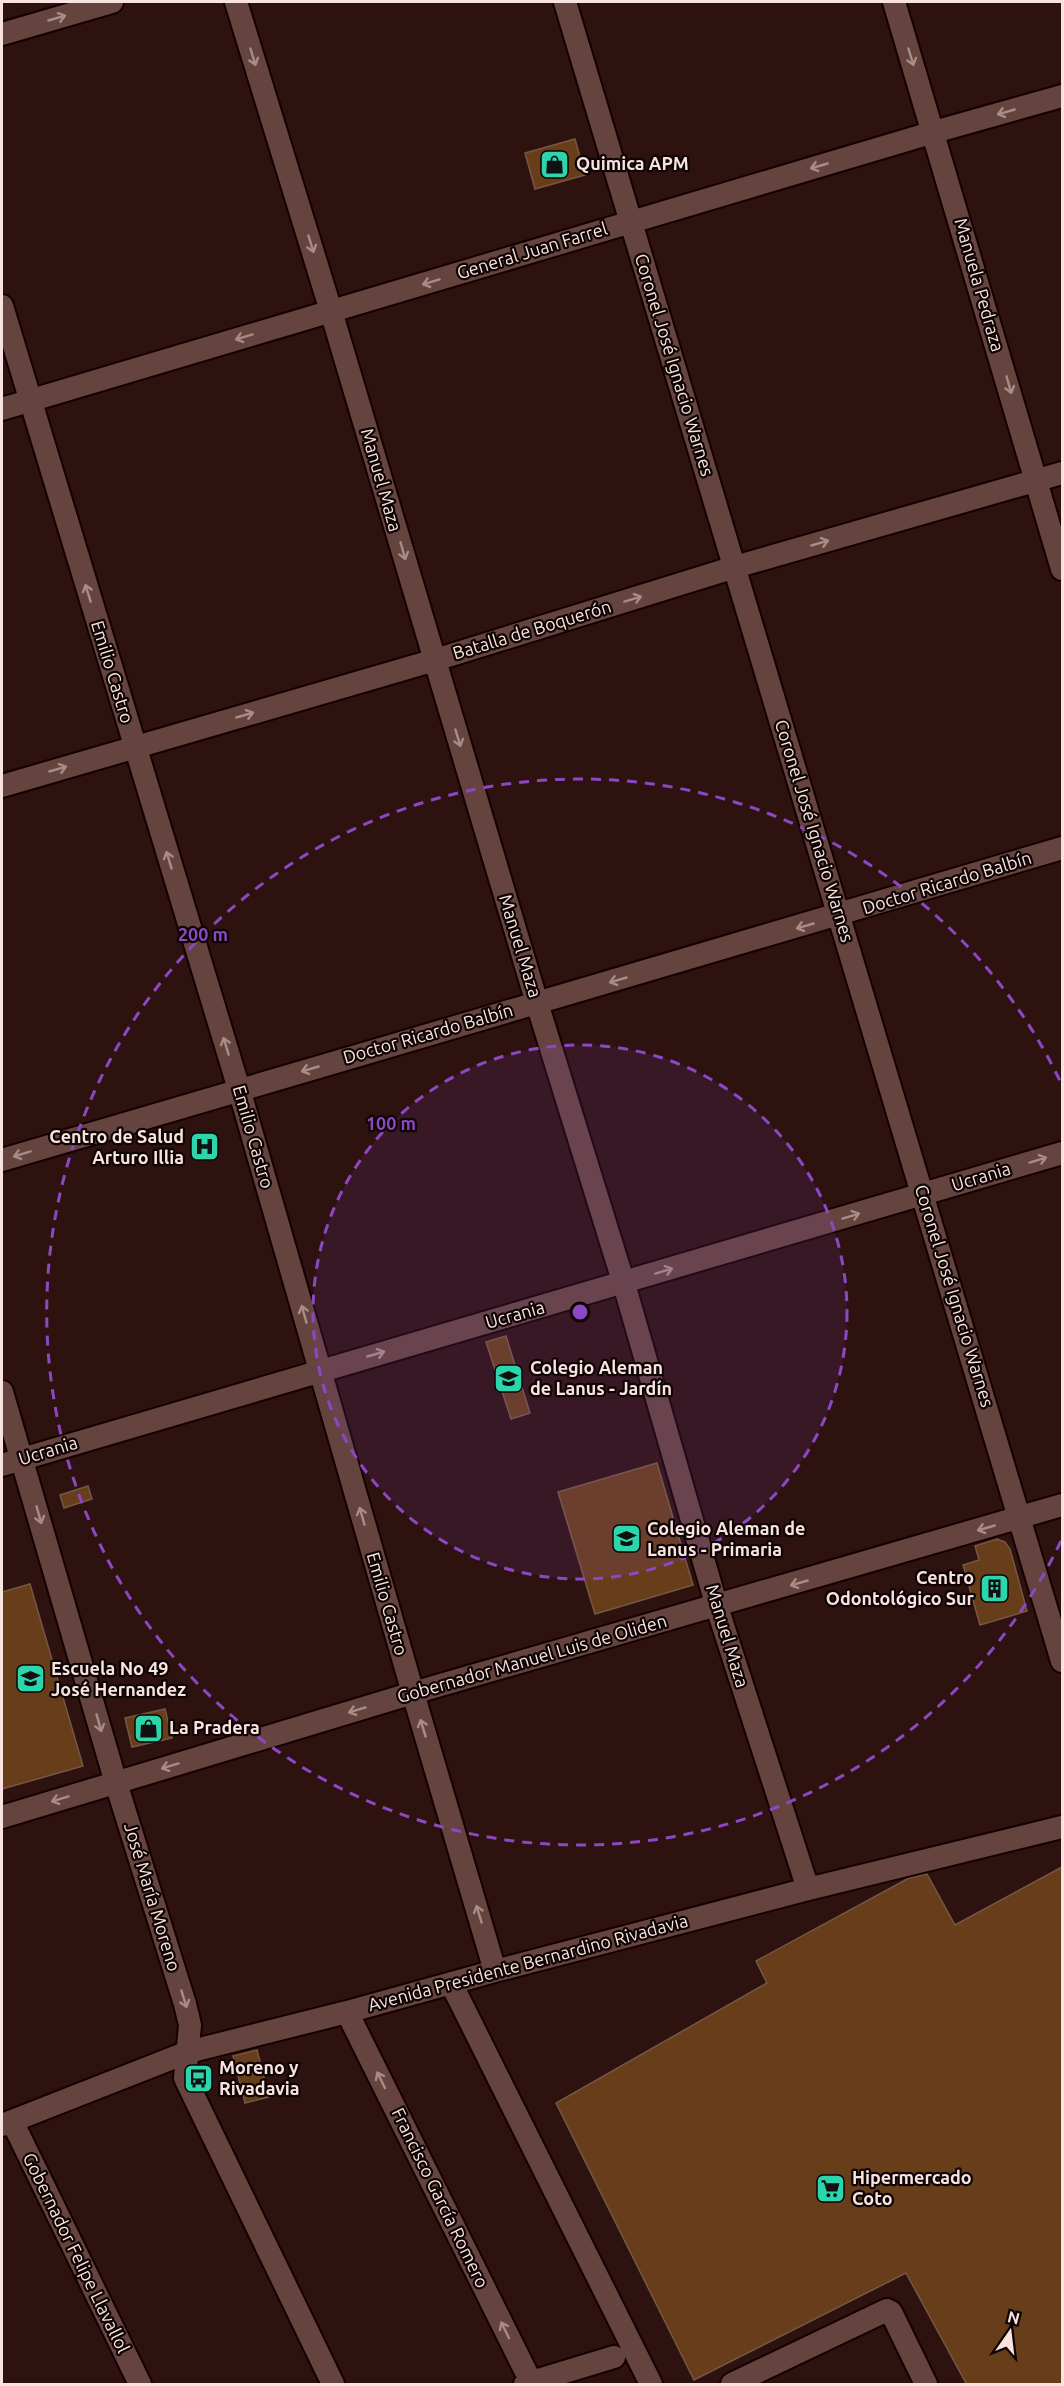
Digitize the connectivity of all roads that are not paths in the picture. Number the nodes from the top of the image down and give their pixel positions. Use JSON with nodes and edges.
{"nodes":[{"id":1,"x":112,"y":2,"type":"edge"},
{"id":2,"x":236,"y":2,"type":"edge"},
{"id":3,"x":565,"y":2,"type":"edge"},
{"id":4,"x":894,"y":2,"type":"edge"},
{"id":5,"x":2,"y":33,"type":"edge"},
{"id":6,"x":1062,"y":96,"type":"edge"},
{"id":7,"x":934,"y":132,"type":"junction"},
{"id":8,"x":631,"y":222,"type":"junction"},
{"id":9,"x":2,"y":306,"type":"edge"},
{"id":10,"x":332,"y":311,"type":"junction"},
{"id":11,"x":30,"y":401,"type":"junction"},
{"id":12,"x":2,"y":409,"type":"edge"},
{"id":13,"x":1062,"y":473,"type":"edge"},
{"id":14,"x":1037,"y":480,"type":"junction"},
{"id":15,"x":735,"y":567,"type":"junction"},
{"id":16,"x":1062,"y":569,"type":"edge"},
{"id":17,"x":435,"y":660,"type":"junction"},
{"id":18,"x":134,"y":747,"type":"junction"},
{"id":19,"x":2,"y":786,"type":"edge"},
{"id":20,"x":1062,"y":848,"type":"edge"},
{"id":21,"x":839,"y":916,"type":"junction"},
{"id":22,"x":537,"y":1003,"type":"junction"},
{"id":23,"x":239,"y":1089,"type":"junction"},
{"id":24,"x":1062,"y":1153,"type":"edge"},
{"id":25,"x":2,"y":1160,"type":"edge"},
{"id":26,"x":923,"y":1195,"type":"junction"},
{"id":27,"x":624,"y":1284,"type":"junction"},
{"id":28,"x":320,"y":1371,"type":"junction"},
{"id":29,"x":2,"y":1392,"type":"edge"},
{"id":30,"x":12,"y":1462,"type":"edge"},
{"id":31,"x":1062,"y":1505,"type":"edge"},
{"id":32,"x":1020,"y":1518,"type":"junction"},
{"id":33,"x":717,"y":1607,"type":"junction"},
{"id":34,"x":1062,"y":1660,"type":"edge"},
{"id":35,"x":413,"y":1693,"type":"junction"},
{"id":36,"x":116,"y":1783,"type":"junction"},
{"id":37,"x":2,"y":1817,"type":"edge"},
{"id":38,"x":1062,"y":1827,"type":"edge"},
{"id":39,"x":808,"y":1889,"type":"junction"},
{"id":40,"x":495,"y":1971,"type":"junction"},
{"id":41,"x":451,"y":1983,"type":"junction"},
{"id":42,"x":347,"y":2012,"type":"junction"},
{"id":43,"x":188,"y":2052,"type":"junction"},
{"id":44,"x":7,"y":2123,"type":"edge"},
{"id":45,"x":614,"y":2358,"type":"dead end"},
{"id":46,"x":529,"y":2384,"type":"edge"},
{"id":47,"x":140,"y":2385,"type":"edge"},
{"id":48,"x":333,"y":2385,"type":"edge"},
{"id":49,"x":651,"y":2385,"type":"edge"},
{"id":50,"x":732,"y":2385,"type":"edge"},
{"id":51,"x":926,"y":2385,"type":"edge"}],
"edges":[{"from":5,"to":1,"type":"street","one_way":true},
{"from":2,"to":10,"type":"street","name":"Manuel Maza","one_way":true},
{"from":3,"to":8,"type":"street","name":"Coronel José Ignacio Warnes"},
{"from":4,"to":7,"type":"street","name":"Manuela Pedraza","one_way":true},
{"from":6,"to":7,"type":"street","name":"General Juan Farrel","one_way":true},
{"from":7,"to":8,"type":"street","name":"General Juan Farrel","one_way":true},
{"from":7,"to":14,"type":"street","name":"Manuela Pedraza","one_way":true},
{"from":8,"to":10,"type":"street","name":"General Juan Farrel","one_way":true},
{"from":8,"to":15,"type":"street","name":"Coronel José Ignacio Warnes"},
{"from":9,"to":11,"type":"street","name":"Emilio Castro"},
{"from":10,"to":11,"type":"street","name":"General Juan Farrel","one_way":true},
{"from":10,"to":17,"type":"street","name":"Manuel Maza","one_way":true},
{"from":11,"to":12,"type":"street","name":"General Juan Farrel"},
{"from":18,"to":11,"type":"street","name":"Emilio Castro","one_way":true},
{"from":13,"to":14,"type":"street","name":"Batalla de Boquerón"},
{"from":15,"to":14,"type":"street","name":"Batalla de Boquerón","one_way":true},
{"from":14,"to":16,"type":"street","name":"Manuela Pedraza"},
{"from":17,"to":15,"type":"street","name":"Batalla de Boquerón","one_way":true},
{"from":15,"to":21,"type":"street","name":"Coronel José Ignacio Warnes"},
{"from":18,"to":17,"type":"street","name":"Batalla de Boquerón","one_way":true},
{"from":17,"to":22,"type":"street","name":"Manuel Maza","one_way":true},
{"from":19,"to":18,"type":"street","name":"Batalla de Boquerón","one_way":true},
{"from":23,"to":18,"type":"street","name":"Emilio Castro","one_way":true},
{"from":20,"to":21,"type":"street","name":"Doctor Ricardo Balbín"},
{"from":21,"to":22,"type":"street","name":"Doctor Ricardo Balbín","one_way":true},
{"from":21,"to":26,"type":"street","name":"Coronel José Ignacio Warnes"},
{"from":22,"to":23,"type":"street","name":"Doctor Ricardo Balbín","one_way":true},
{"from":22,"to":27,"type":"street","name":"Manuel Maza"},
{"from":23,"to":25,"type":"street","name":"Doctor Ricardo Balbín","one_way":true},
{"from":28,"to":23,"type":"street","name":"Emilio Castro","one_way":true},
{"from":26,"to":24,"type":"street","name":"Ucrania","one_way":true},
{"from":27,"to":26,"type":"street","name":"Ucrania","one_way":true},
{"from":26,"to":32,"type":"street","name":"Coronel José Ignacio Warnes"},
{"from":28,"to":27,"type":"street","name":"Ucrania","one_way":true},
{"from":27,"to":33,"type":"street","name":"Manuel Maza"},
{"from":28,"to":30,"type":"street","name":"Ucrania"},
{"from":35,"to":28,"type":"street","name":"Emilio Castro","one_way":true},
{"from":29,"to":30,"type":"street","name":"José María Moreno"},
{"from":30,"to":36,"type":"street","name":"José María Moreno","one_way":true},
{"from":31,"to":32,"type":"street","name":"Gobernador Manuel Luis de Oliden"},
{"from":32,"to":33,"type":"street","name":"Gobernador Manuel Luis de Oliden","one_way":true},
{"from":32,"to":34,"type":"street","name":"Coronel José Ignacio Warnes"},
{"from":33,"to":35,"type":"street","name":"Gobernador Manuel Luis de Oliden"},
{"from":33,"to":39,"type":"street","name":"Manuel Maza"},
{"from":35,"to":36,"type":"street","name":"Gobernador Manuel Luis de Oliden","one_way":true},
{"from":40,"to":35,"type":"street","name":"Emilio Castro","one_way":true},
{"from":36,"to":37,"type":"street","name":"Gobernador Manuel Luis de Oliden","one_way":true},
{"from":36,"to":43,"type":"street","name":"José María Moreno","one_way":true},
{"from":38,"to":39,"type":"street","name":"Avenida Presidente Bernardino Rivadavia"},
{"from":39,"to":40,"type":"street","name":"Avenida Presidente Bernardino Rivadavia"},
{"from":40,"to":41,"type":"street","name":"Avenida Presidente Bernardino Rivadavia"},
{"from":41,"to":42,"type":"street","name":"Avenida Presidente Bernardino Rivadavia"},
{"from":41,"to":49,"type":"street"},
{"from":42,"to":43,"type":"street","name":"Avenida Presidente Bernardino Rivadavia"},
{"from":46,"to":42,"type":"street","name":"Francisco García Romero","one_way":true},
{"from":43,"to":44,"type":"street","name":"Avenida Presidente Bernardino Rivadavia"},
{"from":43,"to":48,"type":"street","name":"José María Moreno"},
{"from":44,"to":47,"type":"street","name":"Gobernador Felipe Llavallol"},
{"from":45,"to":46,"type":"street"},
{"from":50,"to":51,"type":"street"}]}
